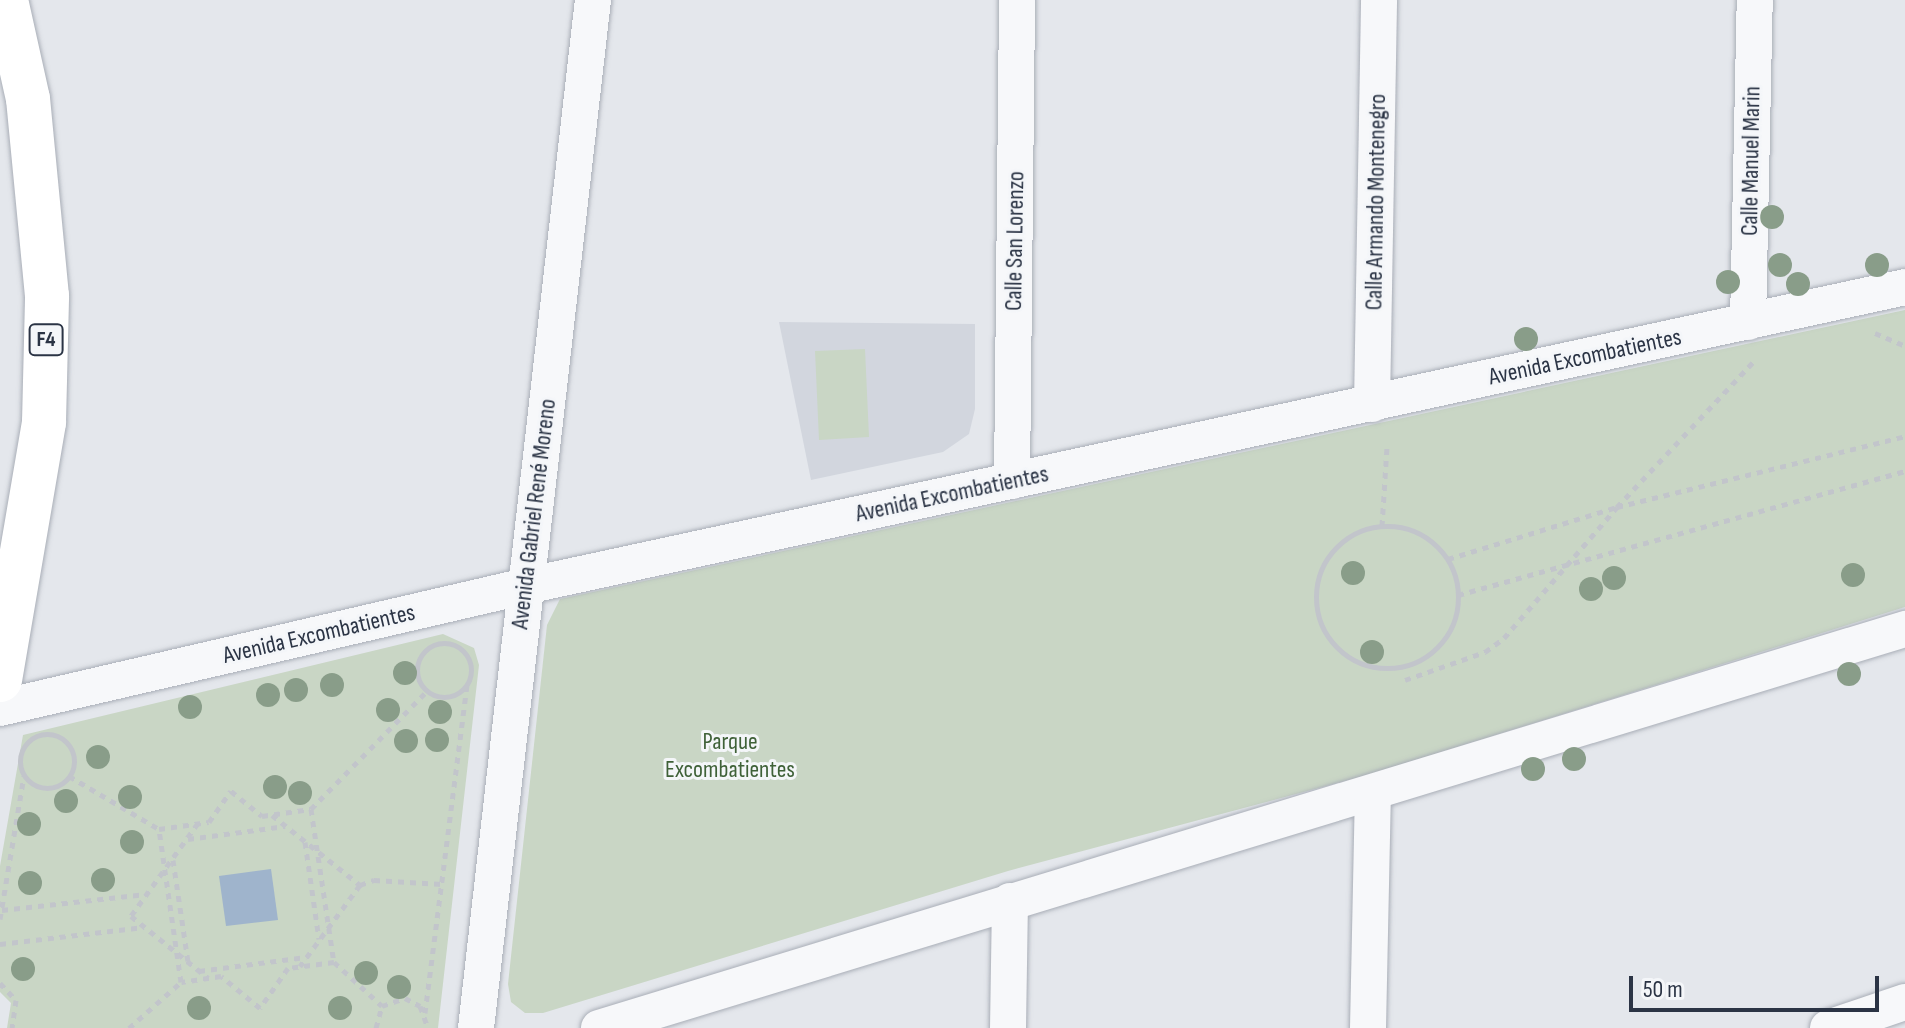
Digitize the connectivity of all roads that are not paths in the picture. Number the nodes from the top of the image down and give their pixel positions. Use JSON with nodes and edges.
{"nodes":[{"id":1,"x":6,"y":0,"type":"edge"},
{"id":2,"x":593,"y":0,"type":"edge"},
{"id":3,"x":1017,"y":0,"type":"edge"},
{"id":4,"x":1379,"y":0,"type":"edge"},
{"id":5,"x":1755,"y":0,"type":"edge"},
{"id":6,"x":1905,"y":287,"type":"edge"},
{"id":7,"x":1748,"y":322,"type":"junction"},
{"id":8,"x":1372,"y":404,"type":"junction"},
{"id":9,"x":1012,"y":481,"type":"junction"},
{"id":10,"x":526,"y":586,"type":"junction"},
{"id":11,"x":1905,"y":629,"type":"edge"},
{"id":12,"x":0,"y":680,"type":"edge"},
{"id":13,"x":0,"y":708,"type":"edge"},
{"id":14,"x":1373,"y":793,"type":"junction"},
{"id":15,"x":1010,"y":901,"type":"junction"},
{"id":16,"x":1905,"y":1002,"type":"edge"},
{"id":17,"x":476,"y":1028,"type":"edge"},
{"id":18,"x":599,"y":1028,"type":"edge"},
{"id":19,"x":1008,"y":1028,"type":"edge"},
{"id":20,"x":1368,"y":1028,"type":"edge"},
{"id":21,"x":1828,"y":1028,"type":"edge"}],
"edges":[{"from":1,"to":12,"type":"highway","number":"F4"},
{"from":2,"to":10,"type":"street","name":"Avenida Gabriel René Moreno"},
{"from":3,"to":9,"type":"street","name":"Calle San Lorenzo"},
{"from":4,"to":8,"type":"street","name":"Calle Armando Montenegro"},
{"from":5,"to":7,"type":"street","name":"Calle Manuel Marin"},
{"from":6,"to":7,"type":"street","name":"Avenida Excombatientes"},
{"from":7,"to":8,"type":"street","name":"Avenida Excombatientes"},
{"from":8,"to":9,"type":"street","name":"Avenida Excombatientes"},
{"from":9,"to":10,"type":"street","name":"Avenida Excombatientes"},
{"from":10,"to":13,"type":"street","name":"Avenida Excombatientes"},
{"from":10,"to":17,"type":"street","name":"Avenida Gabriel René Moreno"},
{"from":11,"to":14,"type":"street"},
{"from":14,"to":15,"type":"street"},
{"from":14,"to":20,"type":"street"},
{"from":15,"to":18,"type":"street"},
{"from":15,"to":19,"type":"street"},
{"from":16,"to":21,"type":"street"}]}
